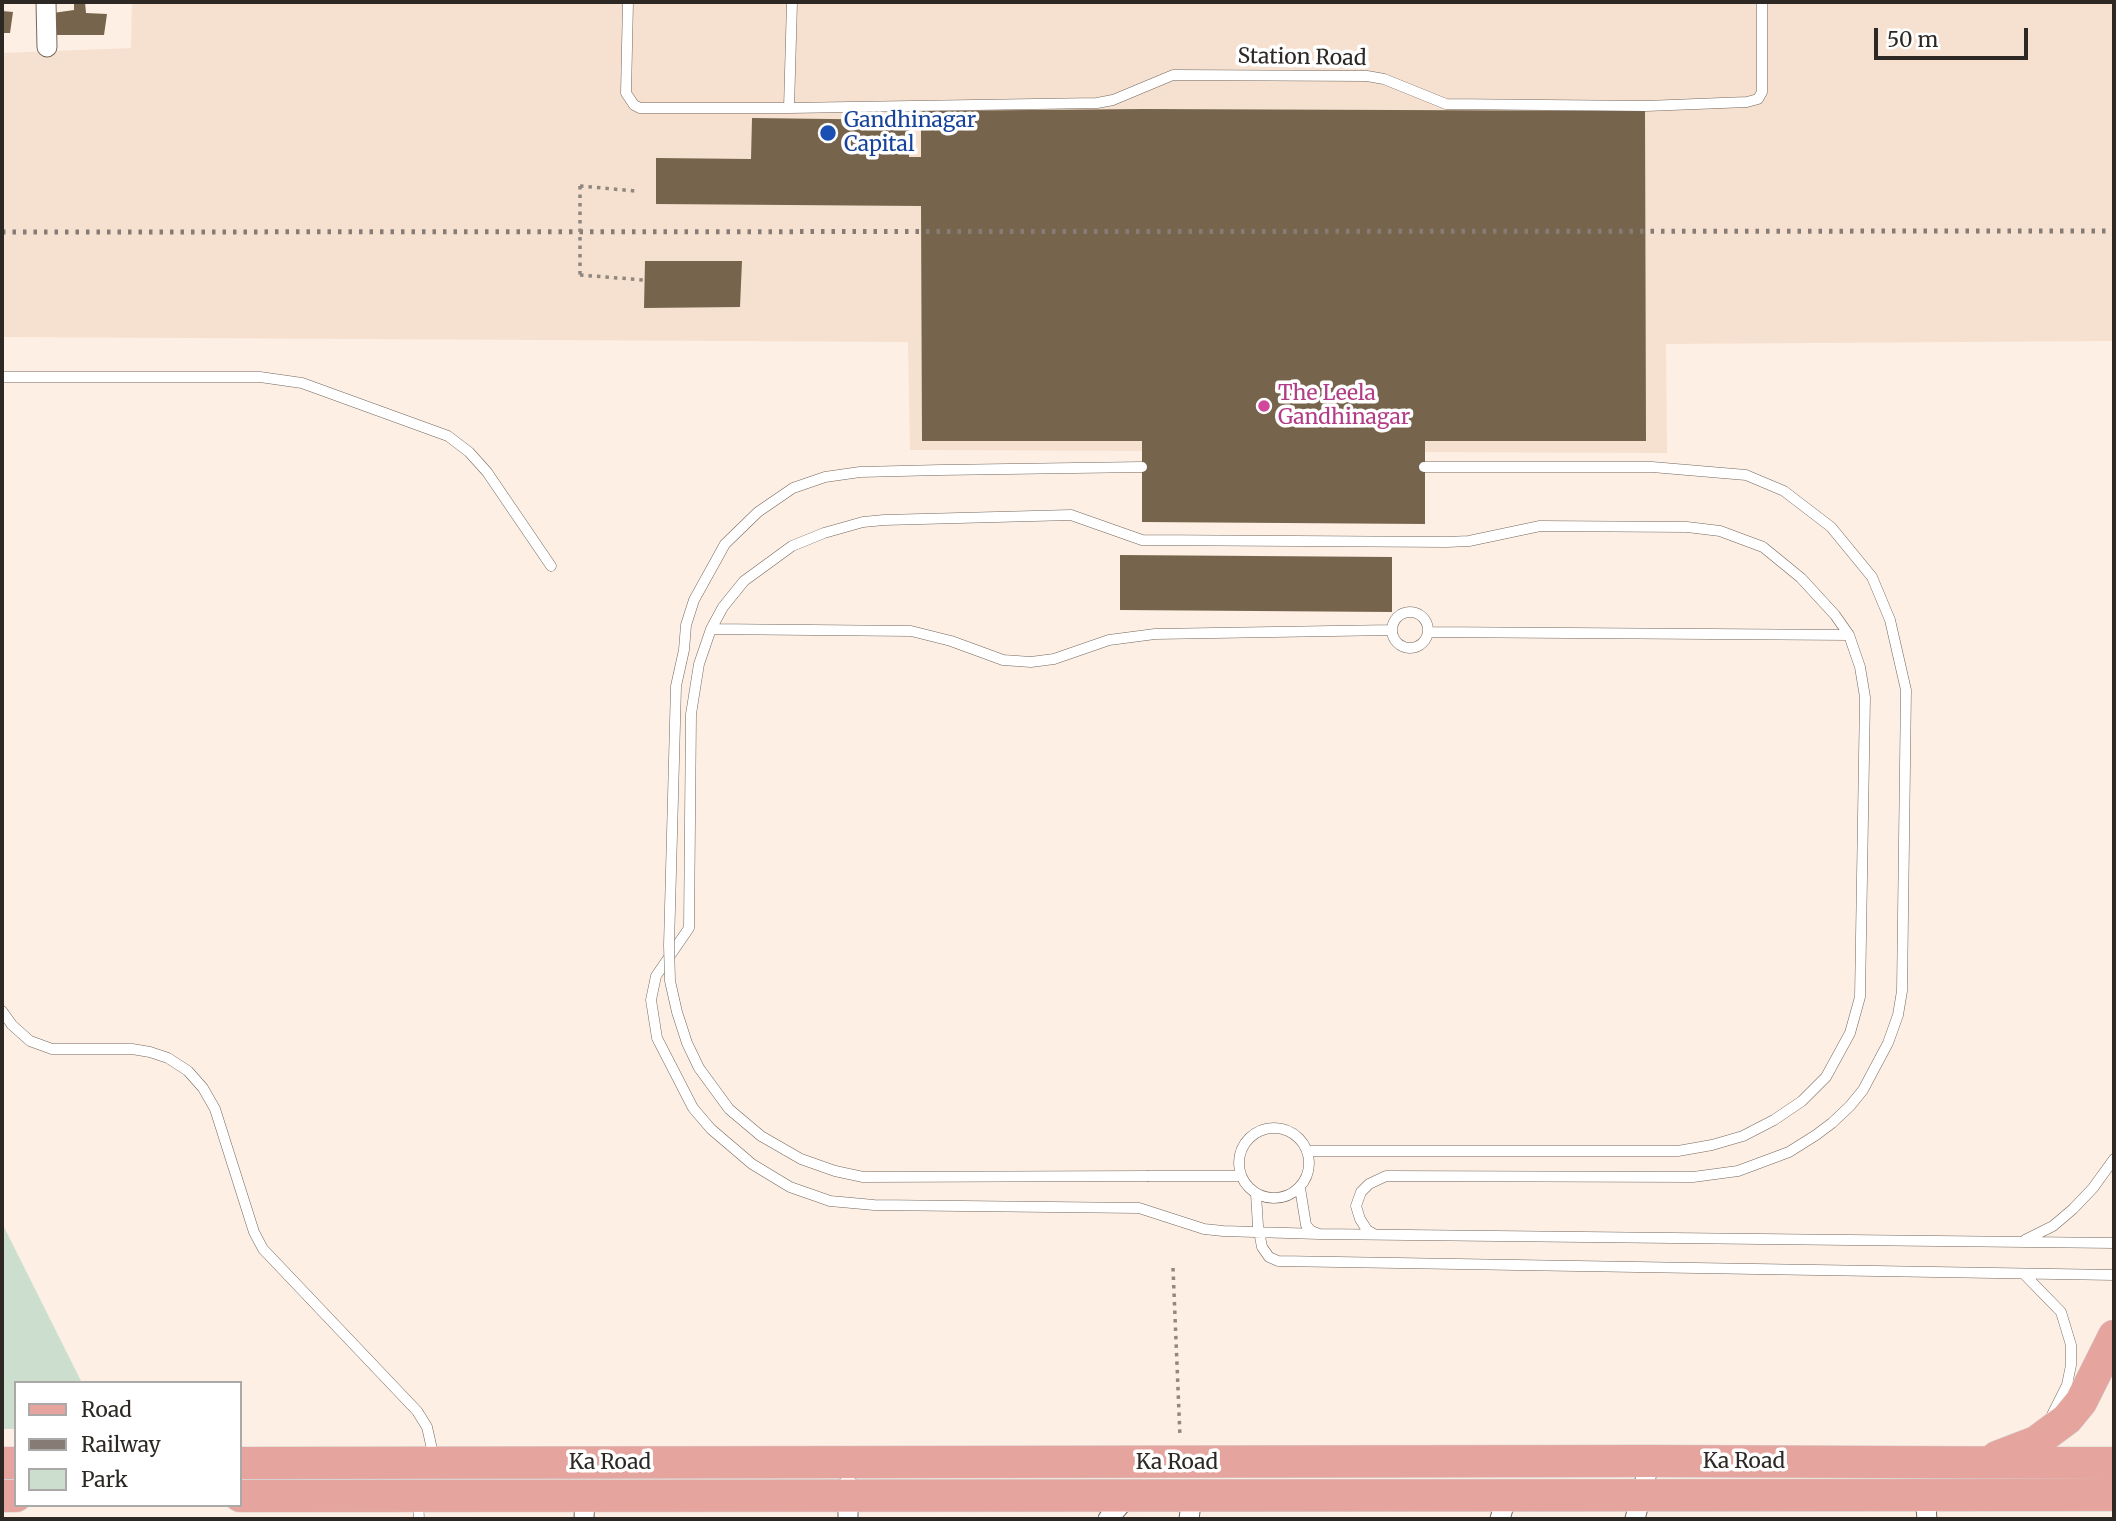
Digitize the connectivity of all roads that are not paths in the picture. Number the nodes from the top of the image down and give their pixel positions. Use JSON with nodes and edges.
{"nodes":[{"id":1,"x":47,"y":2,"type":"edge"},
{"id":2,"x":628,"y":2,"type":"edge"},
{"id":3,"x":792,"y":2,"type":"edge"},
{"id":4,"x":1762,"y":2,"type":"edge"},
{"id":5,"x":47,"y":47,"type":"dead end"},
{"id":6,"x":789,"y":108,"type":"junction"},
{"id":7,"x":2,"y":377,"type":"edge"},
{"id":8,"x":1142,"y":467,"type":"dead end"},
{"id":9,"x":1424,"y":467,"type":"dead end"},
{"id":10,"x":551,"y":566,"type":"dead end"},
{"id":11,"x":711,"y":629,"type":"junction"},
{"id":12,"x":1392,"y":630,"type":"junction"},
{"id":13,"x":1427,"y":632,"type":"junction"},
{"id":14,"x":1849,"y":635,"type":"junction"},
{"id":15,"x":2,"y":1011,"type":"edge"},
{"id":16,"x":1307,"y":1151,"type":"junction"},
{"id":17,"x":2114,"y":1159,"type":"edge"},
{"id":18,"x":1241,"y":1176,"type":"junction"},
{"id":19,"x":1300,"y":1188,"type":"junction"},
{"id":20,"x":1256,"y":1194,"type":"junction"},
{"id":21,"x":1259,"y":1232,"type":"junction"},
{"id":22,"x":1319,"y":1234,"type":"junction"},
{"id":23,"x":1374,"y":1234,"type":"junction"},
{"id":24,"x":2022,"y":1242,"type":"junction"},
{"id":25,"x":2114,"y":1243,"type":"edge"},
{"id":26,"x":2024,"y":1274,"type":"junction"},
{"id":27,"x":2114,"y":1275,"type":"edge"},
{"id":28,"x":2114,"y":1336,"type":"edge"},
{"id":29,"x":2036,"y":1442,"type":"junction"},
{"id":30,"x":1650,"y":1461,"type":"junction"},
{"id":31,"x":242,"y":1463,"type":"edge"},
{"id":32,"x":848,"y":1463,"type":"junction"},
{"id":33,"x":1979,"y":1463,"type":"junction"},
{"id":34,"x":2114,"y":1463,"type":"edge"},
{"id":35,"x":421,"y":1483,"type":"edge"},
{"id":36,"x":2114,"y":1495,"type":"edge"},
{"id":37,"x":242,"y":1496,"type":"edge"},
{"id":38,"x":1118,"y":1507,"type":"edge"},
{"id":39,"x":1190,"y":1507,"type":"edge"},
{"id":40,"x":1504,"y":1507,"type":"edge"},
{"id":41,"x":584,"y":1508,"type":"edge"},
{"id":42,"x":848,"y":1508,"type":"edge"},
{"id":43,"x":1638,"y":1508,"type":"edge"},
{"id":44,"x":1926,"y":1508,"type":"edge"}],
"edges":[{"from":1,"to":5,"type":"street"},
{"from":2,"to":6,"type":"lane"},
{"from":3,"to":6,"type":"lane"},
{"from":4,"to":6,"type":"lane","name":"Station Road"},
{"from":7,"to":10,"type":"lane"},
{"from":8,"to":18,"type":"lane","bridge":true},
{"from":9,"to":23,"type":"lane"},
{"from":11,"to":12,"type":"lane"},
{"from":11,"to":14,"type":"lane"},
{"from":11,"to":21,"type":"lane"},
{"from":12,"to":13,"type":"lane"},
{"from":12,"to":13,"type":"lane"},
{"from":13,"to":14,"type":"lane"},
{"from":14,"to":16,"type":"lane"},
{"from":15,"to":35,"type":"lane"},
{"from":16,"to":18,"type":"lane"},
{"from":16,"to":19,"type":"lane"},
{"from":17,"to":24,"type":"lane"},
{"from":18,"to":20,"type":"lane"},
{"from":19,"to":20,"type":"lane"},
{"from":19,"to":22,"type":"lane"},
{"from":20,"to":21,"type":"lane"},
{"from":21,"to":22,"type":"lane"},
{"from":21,"to":26,"type":"lane"},
{"from":22,"to":23,"type":"lane"},
{"from":23,"to":24,"type":"lane"},
{"from":24,"to":25,"type":"lane"},
{"from":26,"to":27,"type":"lane"},
{"from":26,"to":29,"type":"lane"},
{"from":28,"to":29,"type":"main road"},
{"from":29,"to":33,"type":"main road"},
{"from":30,"to":32,"type":"main road","name":"Ka Road"},
{"from":30,"to":33,"type":"main road","name":"Ka Road"},
{"from":30,"to":43,"type":"street"},
{"from":31,"to":35,"type":"main road","name":"Ka Road"},
{"from":32,"to":35,"type":"main road","name":"Ka Road"},
{"from":32,"to":42,"type":"street"},
{"from":33,"to":34,"type":"main road","name":"Ka Road"},
{"from":35,"to":37,"type":"main road","name":"Ka Road"},
{"from":35,"to":41,"type":"main road","name":"Ka Road"},
{"from":36,"to":44,"type":"main road","name":"Ka Road"},
{"from":38,"to":39,"type":"main road","name":"Ka Road"},
{"from":38,"to":42,"type":"main road","name":"Ka Road"},
{"from":39,"to":40,"type":"main road","name":"Ka Road"},
{"from":40,"to":43,"type":"main road","name":"Ka Road"},
{"from":41,"to":42,"type":"main road","name":"Ka Road"},
{"from":43,"to":44,"type":"main road","name":"Ka Road"}]}
